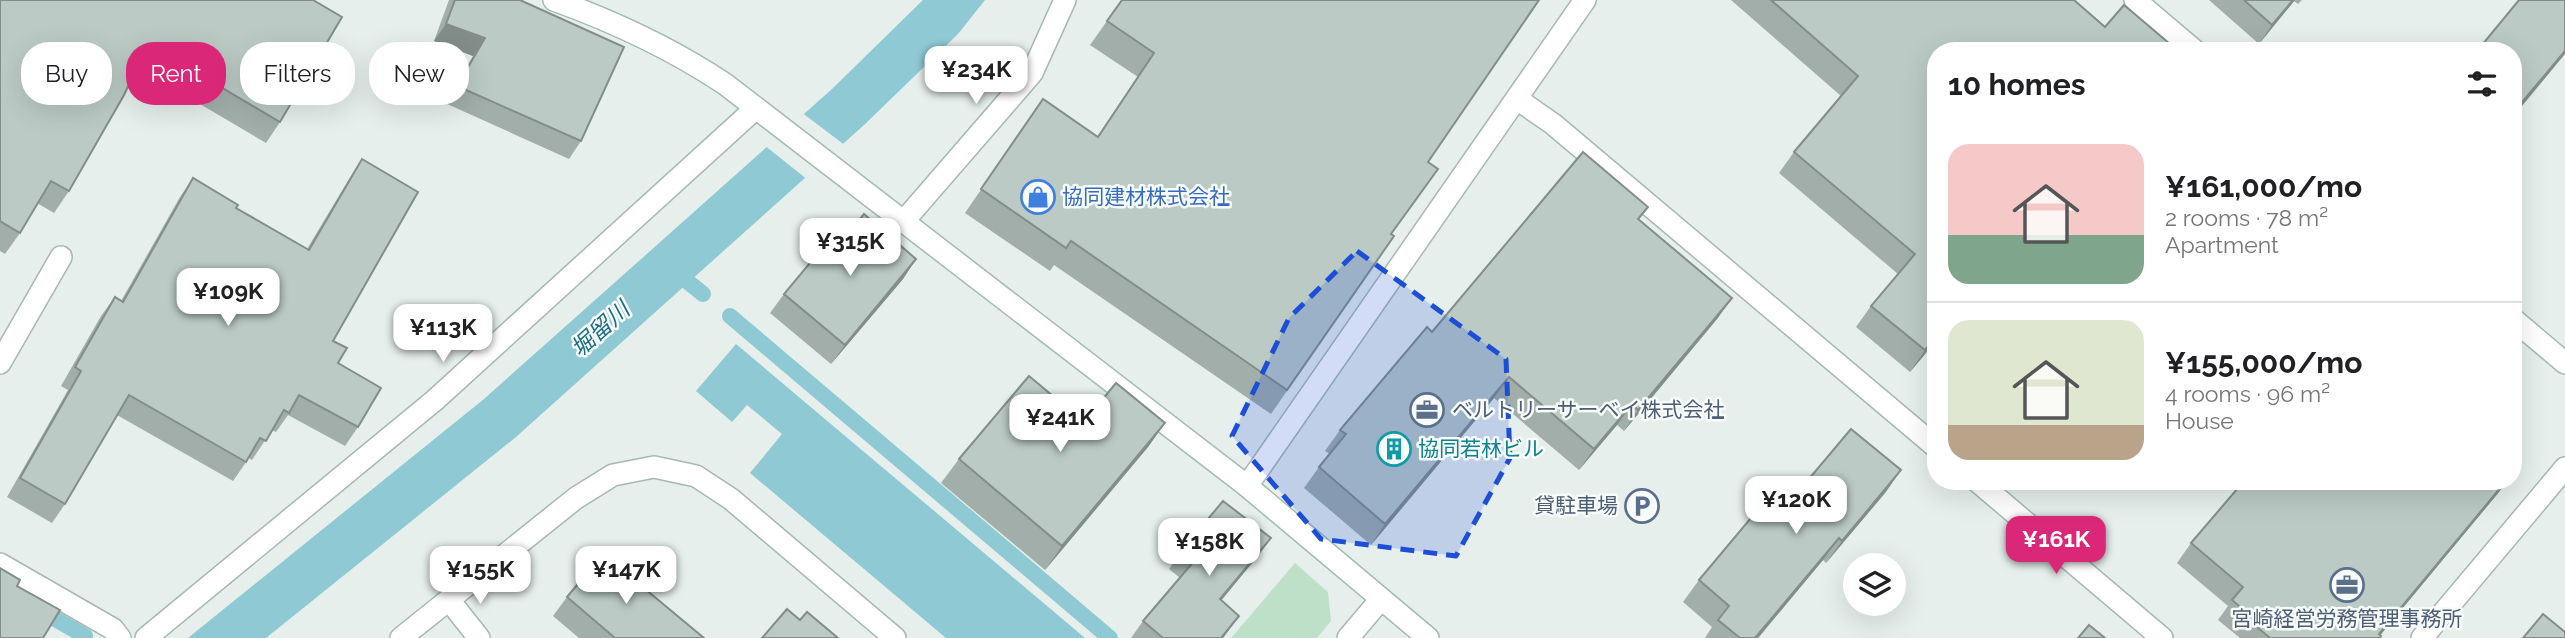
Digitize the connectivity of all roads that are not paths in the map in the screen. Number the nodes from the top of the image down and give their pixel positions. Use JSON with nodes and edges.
{"nodes":[{"id":1,"x":1065,"y":0,"type":"edge"},
{"id":2,"x":1585,"y":0,"type":"edge"},
{"id":3,"x":2135,"y":0,"type":"edge"},
{"id":4,"x":564,"y":2,"type":"edge"},
{"id":5,"x":2184,"y":42,"type":"edge"},
{"id":6,"x":1517,"y":99,"type":"junction"},
{"id":7,"x":762,"y":113,"type":"junction"},
{"id":8,"x":903,"y":222,"type":"junction"},
{"id":9,"x":61,"y":257,"type":"dead end"},
{"id":10,"x":2522,"y":327,"type":"edge"},
{"id":11,"x":0,"y":363,"type":"edge"},
{"id":12,"x":2565,"y":363,"type":"edge"},
{"id":13,"x":1927,"y":439,"type":"edge"},
{"id":14,"x":2565,"y":468,"type":"edge"},
{"id":15,"x":1247,"y":486,"type":"junction"},
{"id":16,"x":1988,"y":490,"type":"edge"},
{"id":17,"x":0,"y":564,"type":"edge"},
{"id":18,"x":1381,"y":599,"type":"junction"},
{"id":19,"x":449,"y":600,"type":"junction"},
{"id":20,"x":120,"y":638,"type":"edge"},
{"id":21,"x":146,"y":638,"type":"edge"},
{"id":22,"x":401,"y":638,"type":"edge"},
{"id":23,"x":479,"y":638,"type":"edge"},
{"id":24,"x":895,"y":638,"type":"edge"},
{"id":25,"x":1348,"y":638,"type":"edge"},
{"id":26,"x":1428,"y":638,"type":"edge"},
{"id":27,"x":2162,"y":638,"type":"edge"},
{"id":28,"x":2422,"y":638,"type":"edge"}],
"edges":[{"from":1,"to":8,"type":"street"},
{"from":2,"to":6,"type":"street"},
{"from":3,"to":5,"type":"street"},
{"from":4,"to":7,"type":"street"},
{"from":6,"to":13,"type":"street"},
{"from":6,"to":15,"type":"street"},
{"from":7,"to":8,"type":"street"},
{"from":7,"to":21,"type":"street"},
{"from":8,"to":15,"type":"street"},
{"from":9,"to":11,"type":"street"},
{"from":10,"to":12,"type":"street"},
{"from":14,"to":28,"type":"street"},
{"from":15,"to":18,"type":"street"},
{"from":16,"to":27,"type":"street"},
{"from":17,"to":20,"type":"street"},
{"from":18,"to":25,"type":"street"},
{"from":18,"to":26,"type":"street"},
{"from":19,"to":22,"type":"street"},
{"from":19,"to":23,"type":"street"},
{"from":19,"to":24,"type":"street"}]}
